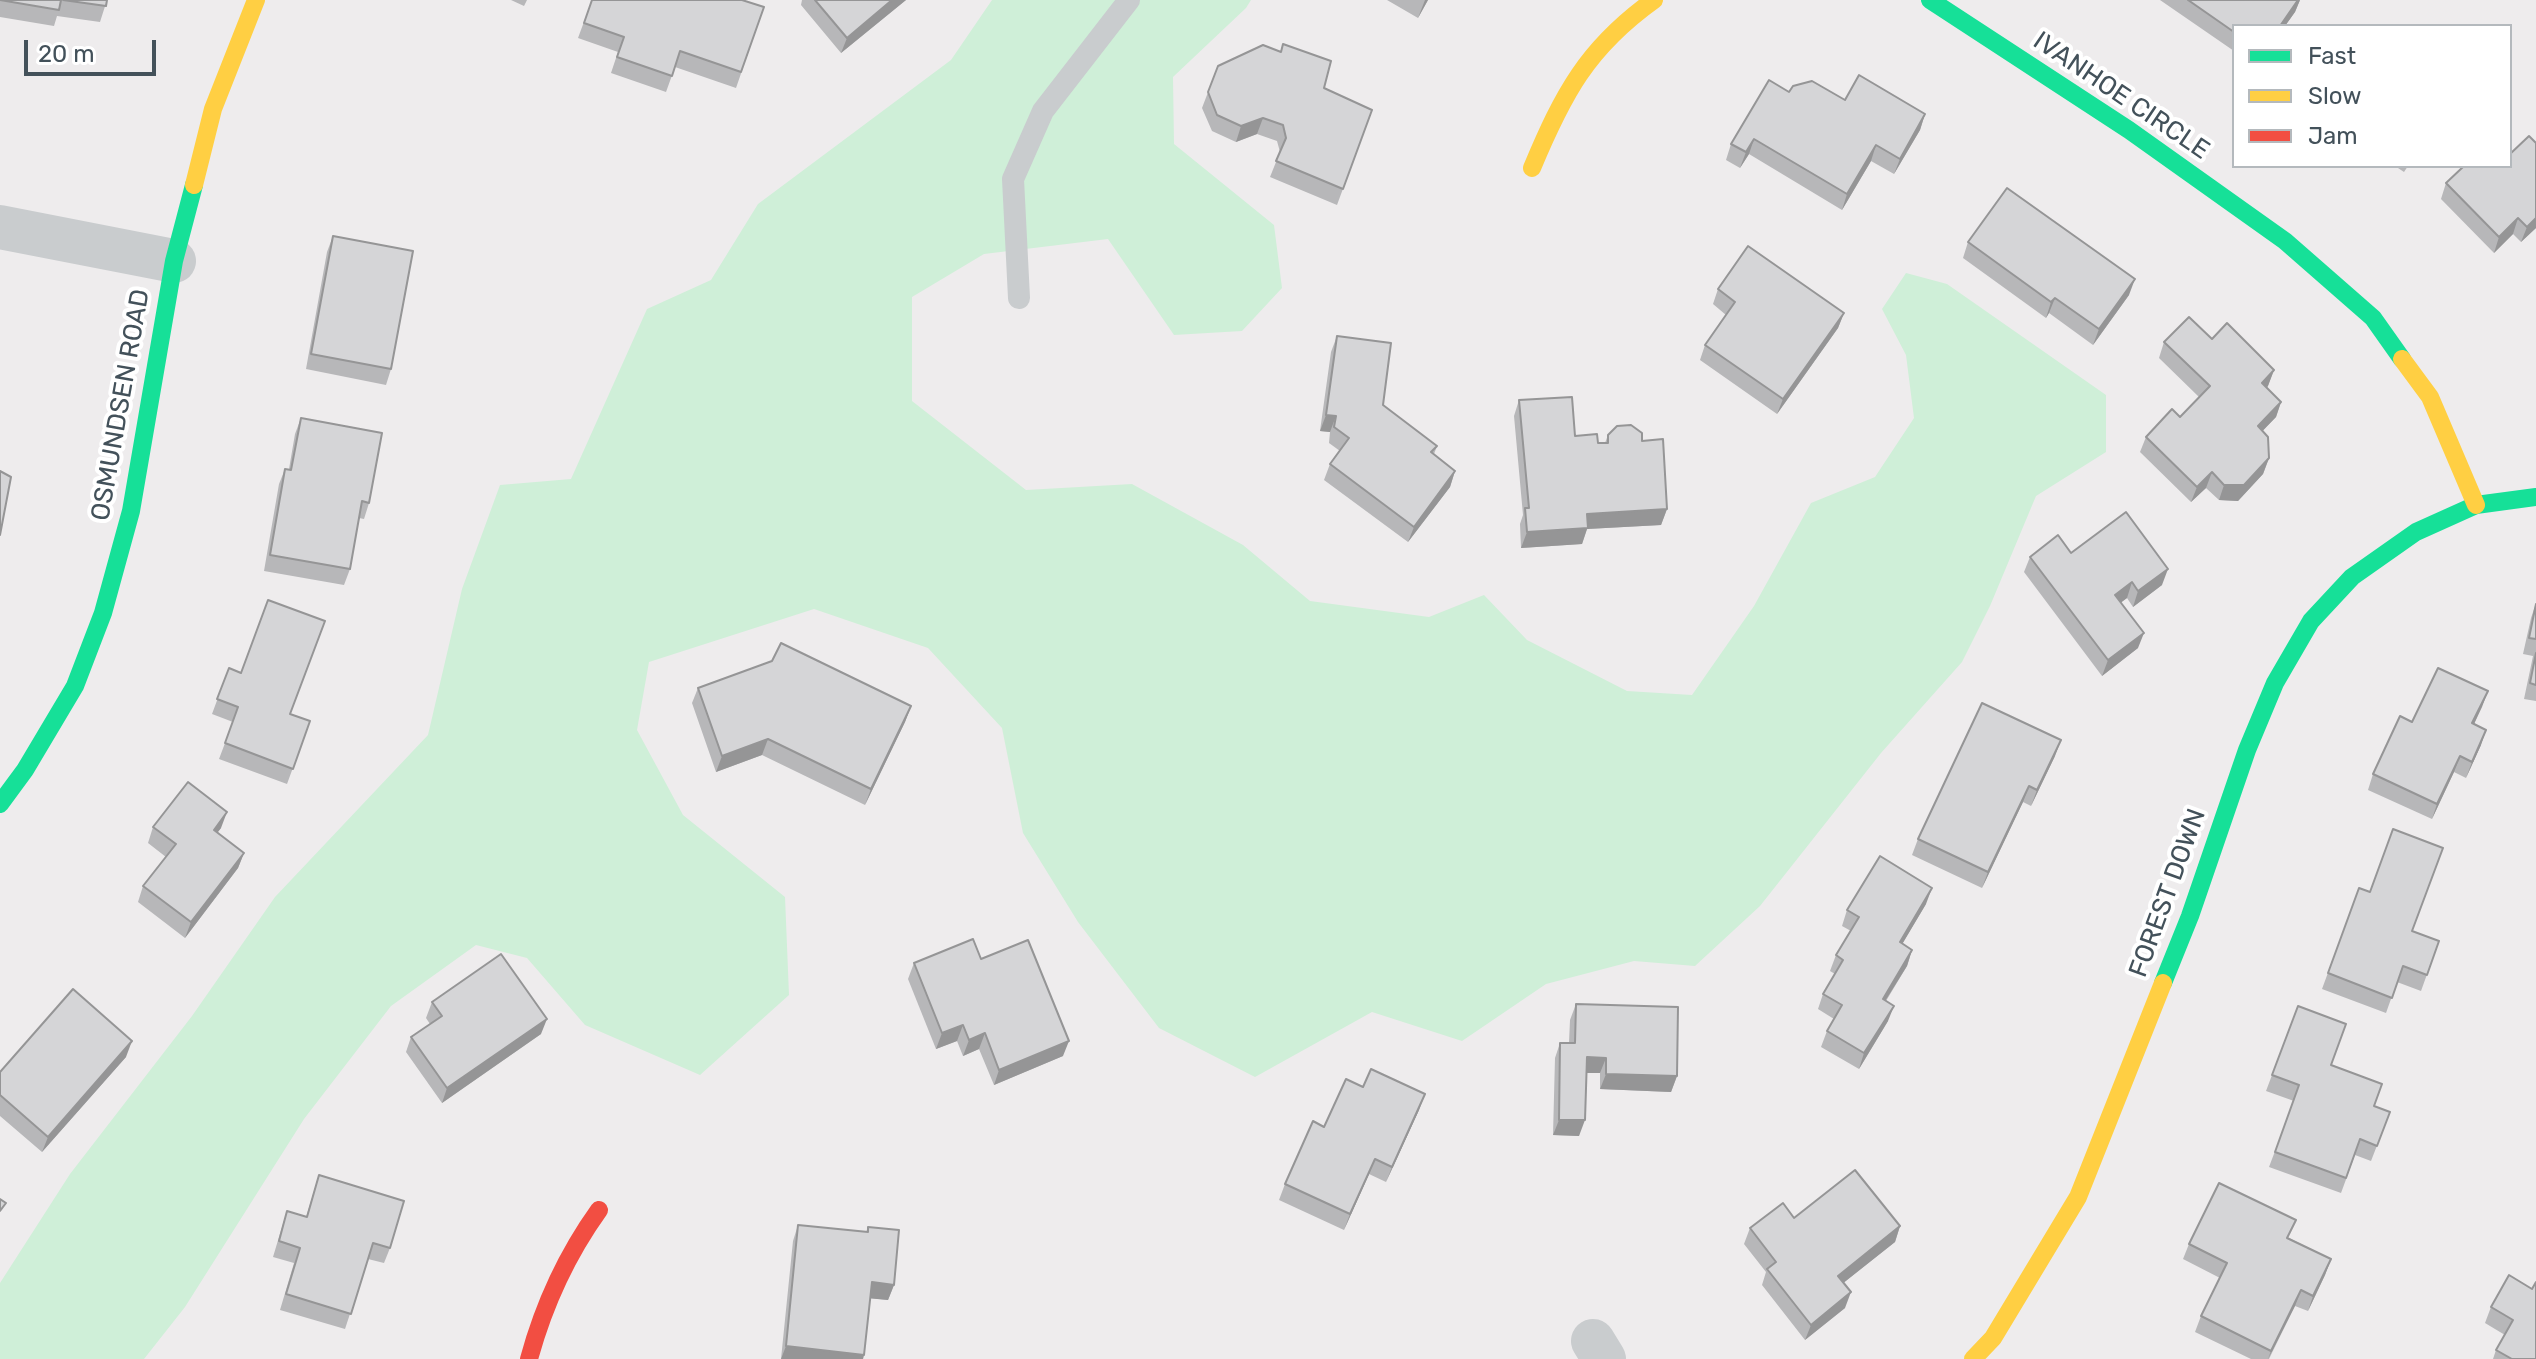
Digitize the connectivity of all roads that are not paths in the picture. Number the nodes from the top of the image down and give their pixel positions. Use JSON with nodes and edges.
{"nodes":[{"id":1,"x":256,"y":0,"type":"edge"},
{"id":2,"x":1129,"y":0,"type":"edge"},
{"id":3,"x":1654,"y":0,"type":"edge"},
{"id":4,"x":1930,"y":0,"type":"edge"},
{"id":5,"x":1532,"y":168,"type":"dead end"},
{"id":6,"x":0,"y":227,"type":"edge"},
{"id":7,"x":174,"y":261,"type":"junction"},
{"id":8,"x":1019,"y":298,"type":"dead end"},
{"id":9,"x":2536,"y":497,"type":"edge"},
{"id":10,"x":2476,"y":505,"type":"junction"},
{"id":11,"x":0,"y":804,"type":"edge"},
{"id":12,"x":599,"y":1210,"type":"dead end"},
{"id":13,"x":529,"y":1359,"type":"edge"},
{"id":14,"x":1973,"y":1359,"type":"edge"}],
"edges":[{"from":1,"to":7,"type":"street","name":"OSMUNDSEN ROAD"},
{"from":2,"to":8,"type":"lane"},
{"from":3,"to":5,"type":"street"},
{"from":4,"to":10,"type":"street","name":"IVANHOE CIRCLE"},
{"from":6,"to":7,"type":"street"},
{"from":7,"to":11,"type":"street","name":"OSMUNDSEN ROAD"},
{"from":9,"to":10,"type":"street","name":"FOREST DOWN"},
{"from":10,"to":14,"type":"street","name":"FOREST DOWN"},
{"from":12,"to":13,"type":"street"}]}
